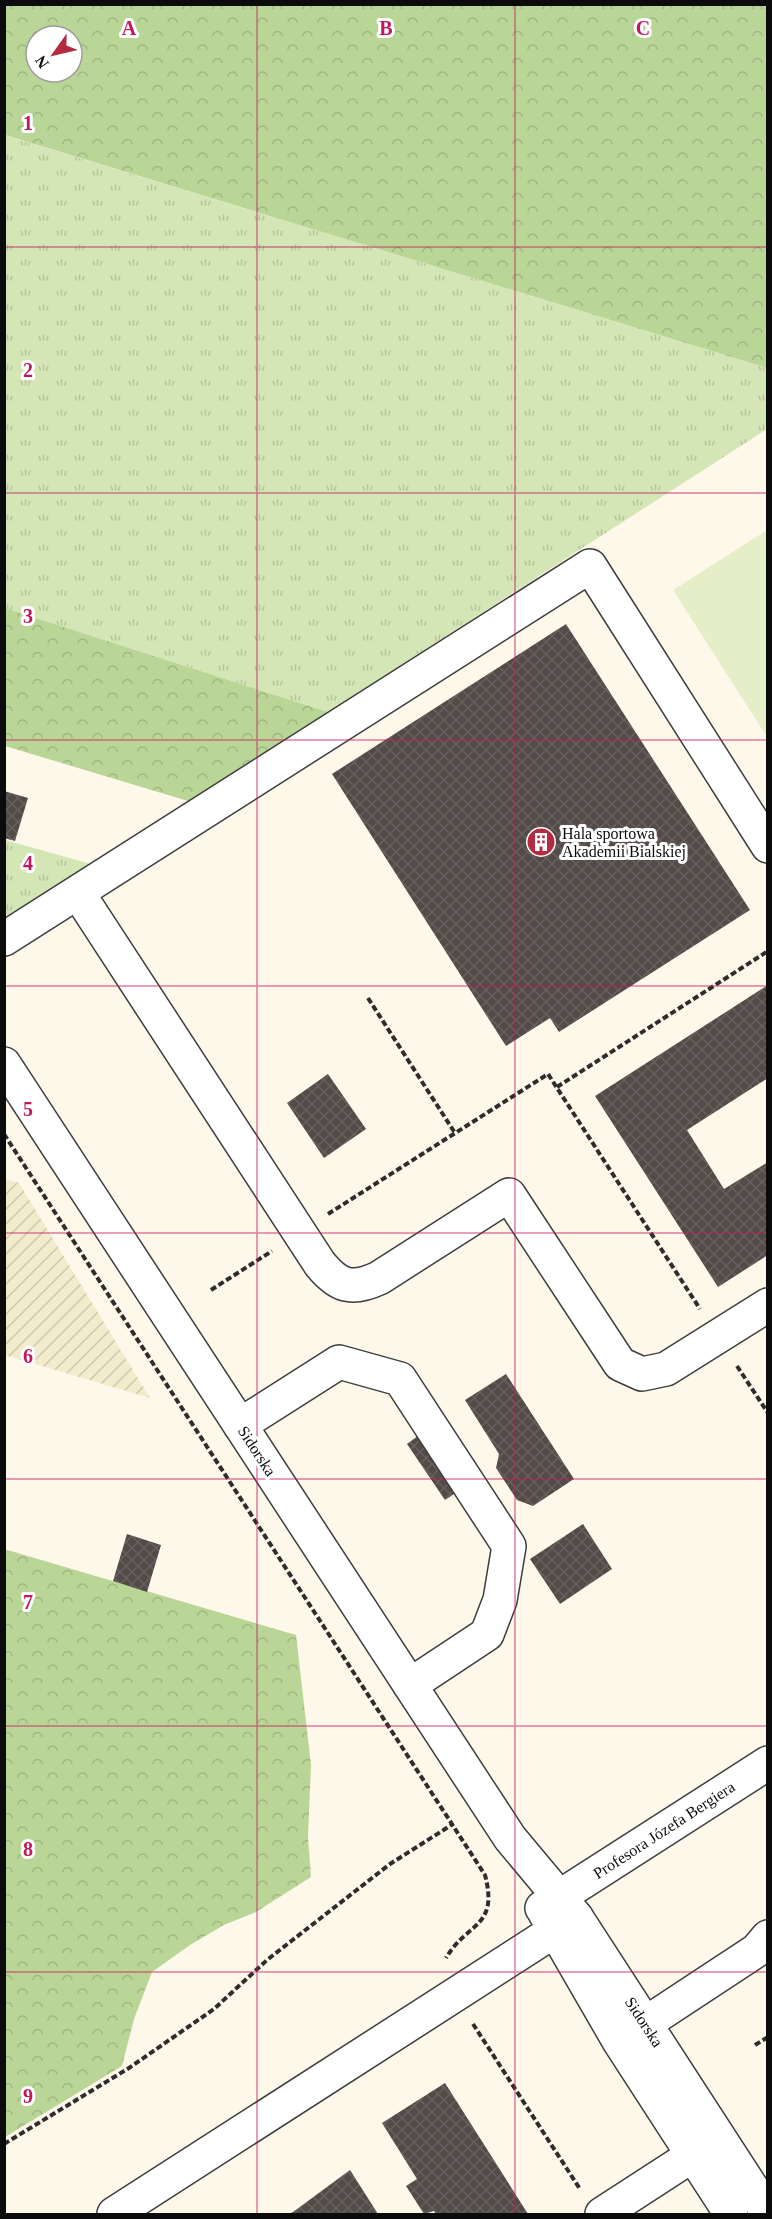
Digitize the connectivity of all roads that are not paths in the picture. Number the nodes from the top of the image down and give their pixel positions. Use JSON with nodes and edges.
{"nodes":[{"id":1,"x":768,"y":846,"type":"edge"},
{"id":2,"x":78,"y":893,"type":"junction"},
{"id":3,"x":4,"y":939,"type":"edge"},
{"id":4,"x":4,"y":1064,"type":"edge"},
{"id":5,"x":768,"y":1305,"type":"edge"},
{"id":6,"x":240,"y":1425,"type":"junction"},
{"id":7,"x":410,"y":1685,"type":"junction"},
{"id":8,"x":768,"y":1762,"type":"edge"},
{"id":9,"x":558,"y":1914,"type":"junction"},
{"id":10,"x":768,"y":1937,"type":"edge"},
{"id":11,"x":632,"y":2032,"type":"junction"},
{"id":12,"x":706,"y":2146,"type":"junction"},
{"id":13,"x":593,"y":2205,"type":"edge"},
{"id":14,"x":768,"y":2213,"type":"edge"},
{"id":15,"x":114,"y":2214,"type":"edge"},
{"id":16,"x":731,"y":2214,"type":"edge"}],
"edges":[{"from":1,"to":2,"type":"street"},
{"from":2,"to":3,"type":"street"},
{"from":2,"to":5,"type":"street"},
{"from":4,"to":6,"type":"street","name":"Sidorska"},
{"from":6,"to":7,"type":"street","name":"Sidorska"},
{"from":6,"to":7,"type":"street"},
{"from":7,"to":9,"type":"street","name":"Sidorska"},
{"from":8,"to":9,"type":"street","name":"Profesora Józefa Bergiera"},
{"from":9,"to":11,"type":"street","name":"Sidorska"},
{"from":9,"to":15,"type":"street","name":"Profesora Józefa Bergiera"},
{"from":10,"to":11,"type":"street"},
{"from":11,"to":12,"type":"street","name":"Sidorska"},
{"from":12,"to":13,"type":"street"},
{"from":12,"to":14,"type":"street","name":"Sidorska"},
{"from":12,"to":16,"type":"street","name":"Sidorska"}]}
